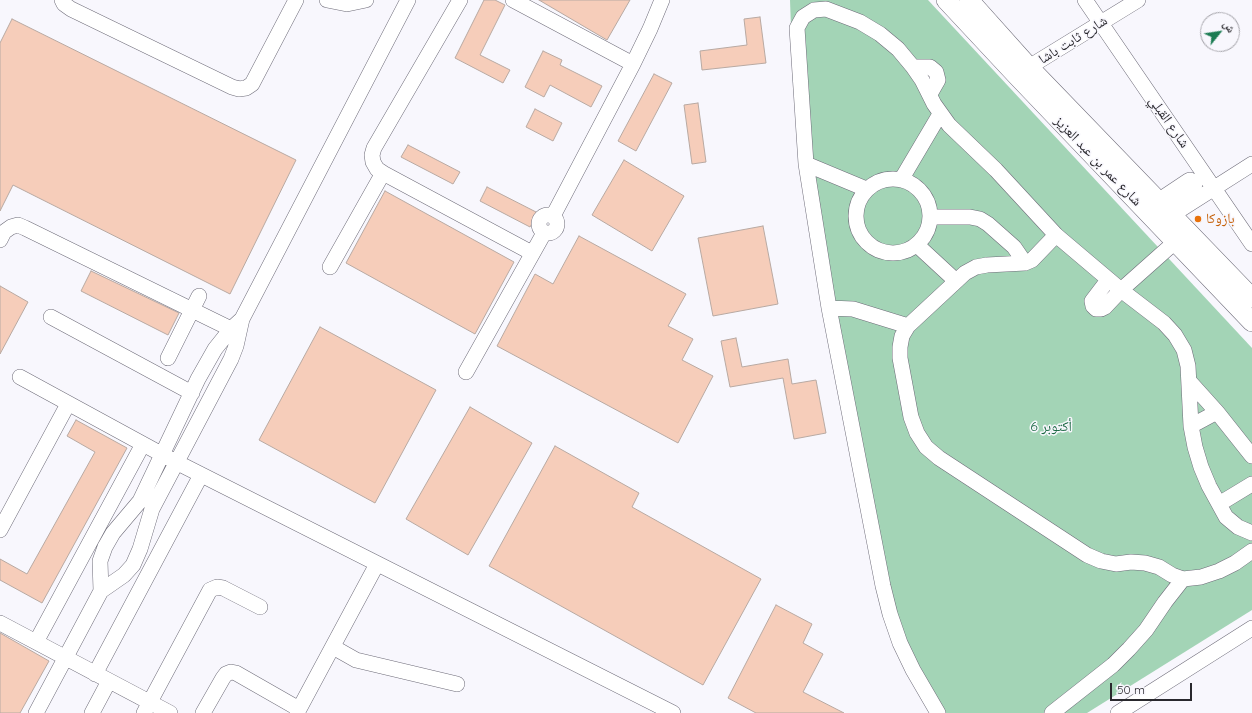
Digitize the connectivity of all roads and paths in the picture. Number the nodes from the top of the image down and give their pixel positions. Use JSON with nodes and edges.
{"nodes":[{"id":1,"x":62,"y":0,"type":"edge"},
{"id":2,"x":296,"y":0,"type":"edge"},
{"id":3,"x":326,"y":0,"type":"edge"},
{"id":4,"x":366,"y":0,"type":"edge"},
{"id":5,"x":408,"y":0,"type":"edge"},
{"id":6,"x":460,"y":0,"type":"edge"},
{"id":7,"x":513,"y":0,"type":"edge"},
{"id":8,"x":662,"y":0,"type":"edge"},
{"id":9,"x":946,"y":0,"type":"edge"},
{"id":10,"x":969,"y":0,"type":"edge"},
{"id":11,"x":1085,"y":0,"type":"edge"},
{"id":12,"x":1138,"y":0,"type":"edge"},
{"id":13,"x":1101,"y":22,"type":"junction"},
{"id":14,"x":633,"y":64,"type":"junction"},
{"id":15,"x":1029,"y":67,"type":"junction"},
{"id":16,"x":940,"y":114,"type":"junction"},
{"id":17,"x":806,"y":164,"type":"junction"},
{"id":18,"x":1252,"y":164,"type":"edge"},
{"id":19,"x":383,"y":173,"type":"junction"},
{"id":20,"x":901,"y":180,"type":"junction"},
{"id":21,"x":1215,"y":187,"type":"junction"},
{"id":22,"x":866,"y":189,"type":"junction"},
{"id":23,"x":1165,"y":208,"type":"junction"},
{"id":24,"x":930,"y":217,"type":"junction"},
{"id":25,"x":1056,"y":235,"type":"junction"},
{"id":26,"x":0,"y":240,"type":"edge"},
{"id":27,"x":1176,"y":242,"type":"junction"},
{"id":28,"x":1252,"y":244,"type":"edge"},
{"id":29,"x":917,"y":245,"type":"junction"},
{"id":30,"x":532,"y":253,"type":"junction"},
{"id":31,"x":1025,"y":263,"type":"junction"},
{"id":32,"x":330,"y":266,"type":"dead end"},
{"id":33,"x":1108,"y":280,"type":"junction"},
{"id":34,"x":956,"y":281,"type":"junction"},
{"id":35,"x":1121,"y":290,"type":"junction"},
{"id":36,"x":199,"y":296,"type":"dead end"},
{"id":37,"x":1252,"y":298,"type":"edge"},
{"id":38,"x":829,"y":308,"type":"junction"},
{"id":39,"x":192,"y":310,"type":"junction"},
{"id":40,"x":51,"y":317,"type":"dead end"},
{"id":41,"x":242,"y":319,"type":"junction"},
{"id":42,"x":1252,"y":322,"type":"edge"},
{"id":43,"x":908,"y":326,"type":"junction"},
{"id":44,"x":231,"y":329,"type":"junction"},
{"id":45,"x":168,"y":358,"type":"dead end"},
{"id":46,"x":466,"y":372,"type":"dead end"},
{"id":47,"x":20,"y":377,"type":"dead end"},
{"id":48,"x":198,"y":379,"type":"junction"},
{"id":49,"x":1190,"y":382,"type":"junction"},
{"id":50,"x":216,"y":388,"type":"junction"},
{"id":51,"x":192,"y":392,"type":"junction"},
{"id":52,"x":68,"y":404,"type":"junction"},
{"id":53,"x":1217,"y":412,"type":"junction"},
{"id":54,"x":1191,"y":426,"type":"junction"},
{"id":55,"x":143,"y":444,"type":"junction"},
{"id":56,"x":162,"y":454,"type":"junction"},
{"id":57,"x":1252,"y":456,"type":"edge"},
{"id":58,"x":176,"y":462,"type":"junction"},
{"id":59,"x":202,"y":475,"type":"junction"},
{"id":60,"x":1252,"y":484,"type":"edge"},
{"id":61,"x":1219,"y":504,"type":"junction"},
{"id":62,"x":0,"y":530,"type":"edge"},
{"id":63,"x":1252,"y":533,"type":"edge"},
{"id":64,"x":1252,"y":552,"type":"edge"},
{"id":65,"x":377,"y":564,"type":"junction"},
{"id":66,"x":1183,"y":579,"type":"junction"},
{"id":67,"x":102,"y":591,"type":"junction"},
{"id":68,"x":260,"y":607,"type":"dead end"},
{"id":69,"x":0,"y":623,"type":"edge"},
{"id":70,"x":1252,"y":628,"type":"edge"},
{"id":71,"x":36,"y":642,"type":"junction"},
{"id":72,"x":333,"y":647,"type":"junction"},
{"id":73,"x":65,"y":658,"type":"junction"},
{"id":74,"x":95,"y":674,"type":"junction"},
{"id":75,"x":109,"y":681,"type":"junction"},
{"id":76,"x":457,"y":684,"type":"dead end"},
{"id":77,"x":147,"y":708,"type":"edge"},
{"id":78,"x":42,"y":711,"type":"edge"},
{"id":79,"x":298,"y":711,"type":"edge"},
{"id":80,"x":92,"y":713,"type":"edge"},
{"id":81,"x":170,"y":713,"type":"edge"},
{"id":82,"x":203,"y":713,"type":"edge"},
{"id":83,"x":673,"y":713,"type":"edge"},
{"id":84,"x":938,"y":713,"type":"edge"},
{"id":85,"x":1052,"y":713,"type":"edge"},
{"id":86,"x":1118,"y":713,"type":"edge"}],
"edges":[{"from":1,"to":2,"type":"street"},
{"from":3,"to":4,"type":"street"},
{"from":5,"to":41,"type":"street"},
{"from":6,"to":19,"type":"street"},
{"from":7,"to":14,"type":"street"},
{"from":8,"to":14,"type":"street"},
{"from":9,"to":27,"type":"main road","name":"شارع عمر بن عبد العزيز"},
{"from":10,"to":15,"type":"main road","name":"شارع عمر بن عبد العزيز"},
{"from":11,"to":13,"type":"street","name":"شارع القبلي"},
{"from":12,"to":13,"type":"street","name":"شارع ثابت باشا"},
{"from":13,"to":15,"type":"street","name":"شارع ثابت باشا"},
{"from":13,"to":21,"type":"street","name":"شارع القبلي"},
{"from":14,"to":30,"type":"street"},
{"from":15,"to":23,"type":"main road","name":"شارع عمر بن عبد العزيز"},
{"from":16,"to":17,"type":"street"},
{"from":16,"to":20,"type":"street"},
{"from":16,"to":25,"type":"street"},
{"from":17,"to":22,"type":"street"},
{"from":17,"to":38,"type":"street"},
{"from":18,"to":21,"type":"street"},
{"from":19,"to":30,"type":"street"},
{"from":19,"to":32,"type":"street"},
{"from":20,"to":22,"type":"street"},
{"from":20,"to":24,"type":"street"},
{"from":21,"to":23,"type":"street"},
{"from":21,"to":28,"type":"street","name":"شارع القبلي"},
{"from":22,"to":29,"type":"street"},
{"from":23,"to":37,"type":"main road","name":"شارع عمر بن عبد العزيز"},
{"from":24,"to":29,"type":"street"},
{"from":24,"to":31,"type":"street"},
{"from":25,"to":31,"type":"street"},
{"from":25,"to":33,"type":"street"},
{"from":26,"to":39,"type":"street"},
{"from":27,"to":35,"type":"street"},
{"from":27,"to":42,"type":"main road","name":"شارع عمر بن عبد العزيز"},
{"from":29,"to":34,"type":"street"},
{"from":30,"to":46,"type":"street"},
{"from":31,"to":34,"type":"street"},
{"from":33,"to":35,"type":"street"},
{"from":33,"to":35,"type":"street"},
{"from":34,"to":43,"type":"street"},
{"from":35,"to":49,"type":"street"},
{"from":36,"to":39,"type":"street"},
{"from":38,"to":43,"type":"street"},
{"from":38,"to":84,"type":"street"},
{"from":39,"to":44,"type":"street"},
{"from":39,"to":45,"type":"street"},
{"from":40,"to":51,"type":"street"},
{"from":41,"to":44,"type":"street"},
{"from":41,"to":50,"type":"street"},
{"from":43,"to":66,"type":"street"},
{"from":44,"to":48,"type":"street"},
{"from":47,"to":52,"type":"street"},
{"from":48,"to":50,"type":"street"},
{"from":48,"to":51,"type":"street"},
{"from":49,"to":53,"type":"street"},
{"from":49,"to":54,"type":"street"},
{"from":50,"to":58,"type":"street"},
{"from":51,"to":56,"type":"street"},
{"from":52,"to":55,"type":"street"},
{"from":52,"to":62,"type":"street"},
{"from":53,"to":54,"type":"street"},
{"from":53,"to":57,"type":"street"},
{"from":54,"to":61,"type":"street"},
{"from":55,"to":56,"type":"street"},
{"from":55,"to":71,"type":"street"},
{"from":56,"to":58,"type":"street"},
{"from":56,"to":67,"type":"street"},
{"from":58,"to":59,"type":"street"},
{"from":58,"to":67,"type":"street"},
{"from":59,"to":65,"type":"street"},
{"from":59,"to":74,"type":"street"},
{"from":60,"to":61,"type":"street"},
{"from":61,"to":63,"type":"street"},
{"from":64,"to":66,"type":"street"},
{"from":65,"to":72,"type":"street"},
{"from":65,"to":83,"type":"street"},
{"from":66,"to":85,"type":"street"},
{"from":67,"to":73,"type":"street"},
{"from":68,"to":77,"type":"street"},
{"from":69,"to":71,"type":"street"},
{"from":70,"to":86,"type":"street"},
{"from":71,"to":73,"type":"street"},
{"from":72,"to":76,"type":"street"},
{"from":72,"to":79,"type":"street"},
{"from":73,"to":74,"type":"street"},
{"from":73,"to":78,"type":"street"},
{"from":74,"to":75,"type":"street"},
{"from":75,"to":77,"type":"street"},
{"from":75,"to":80,"type":"street"},
{"from":77,"to":81,"type":"street"},
{"from":79,"to":82,"type":"street"}]}
